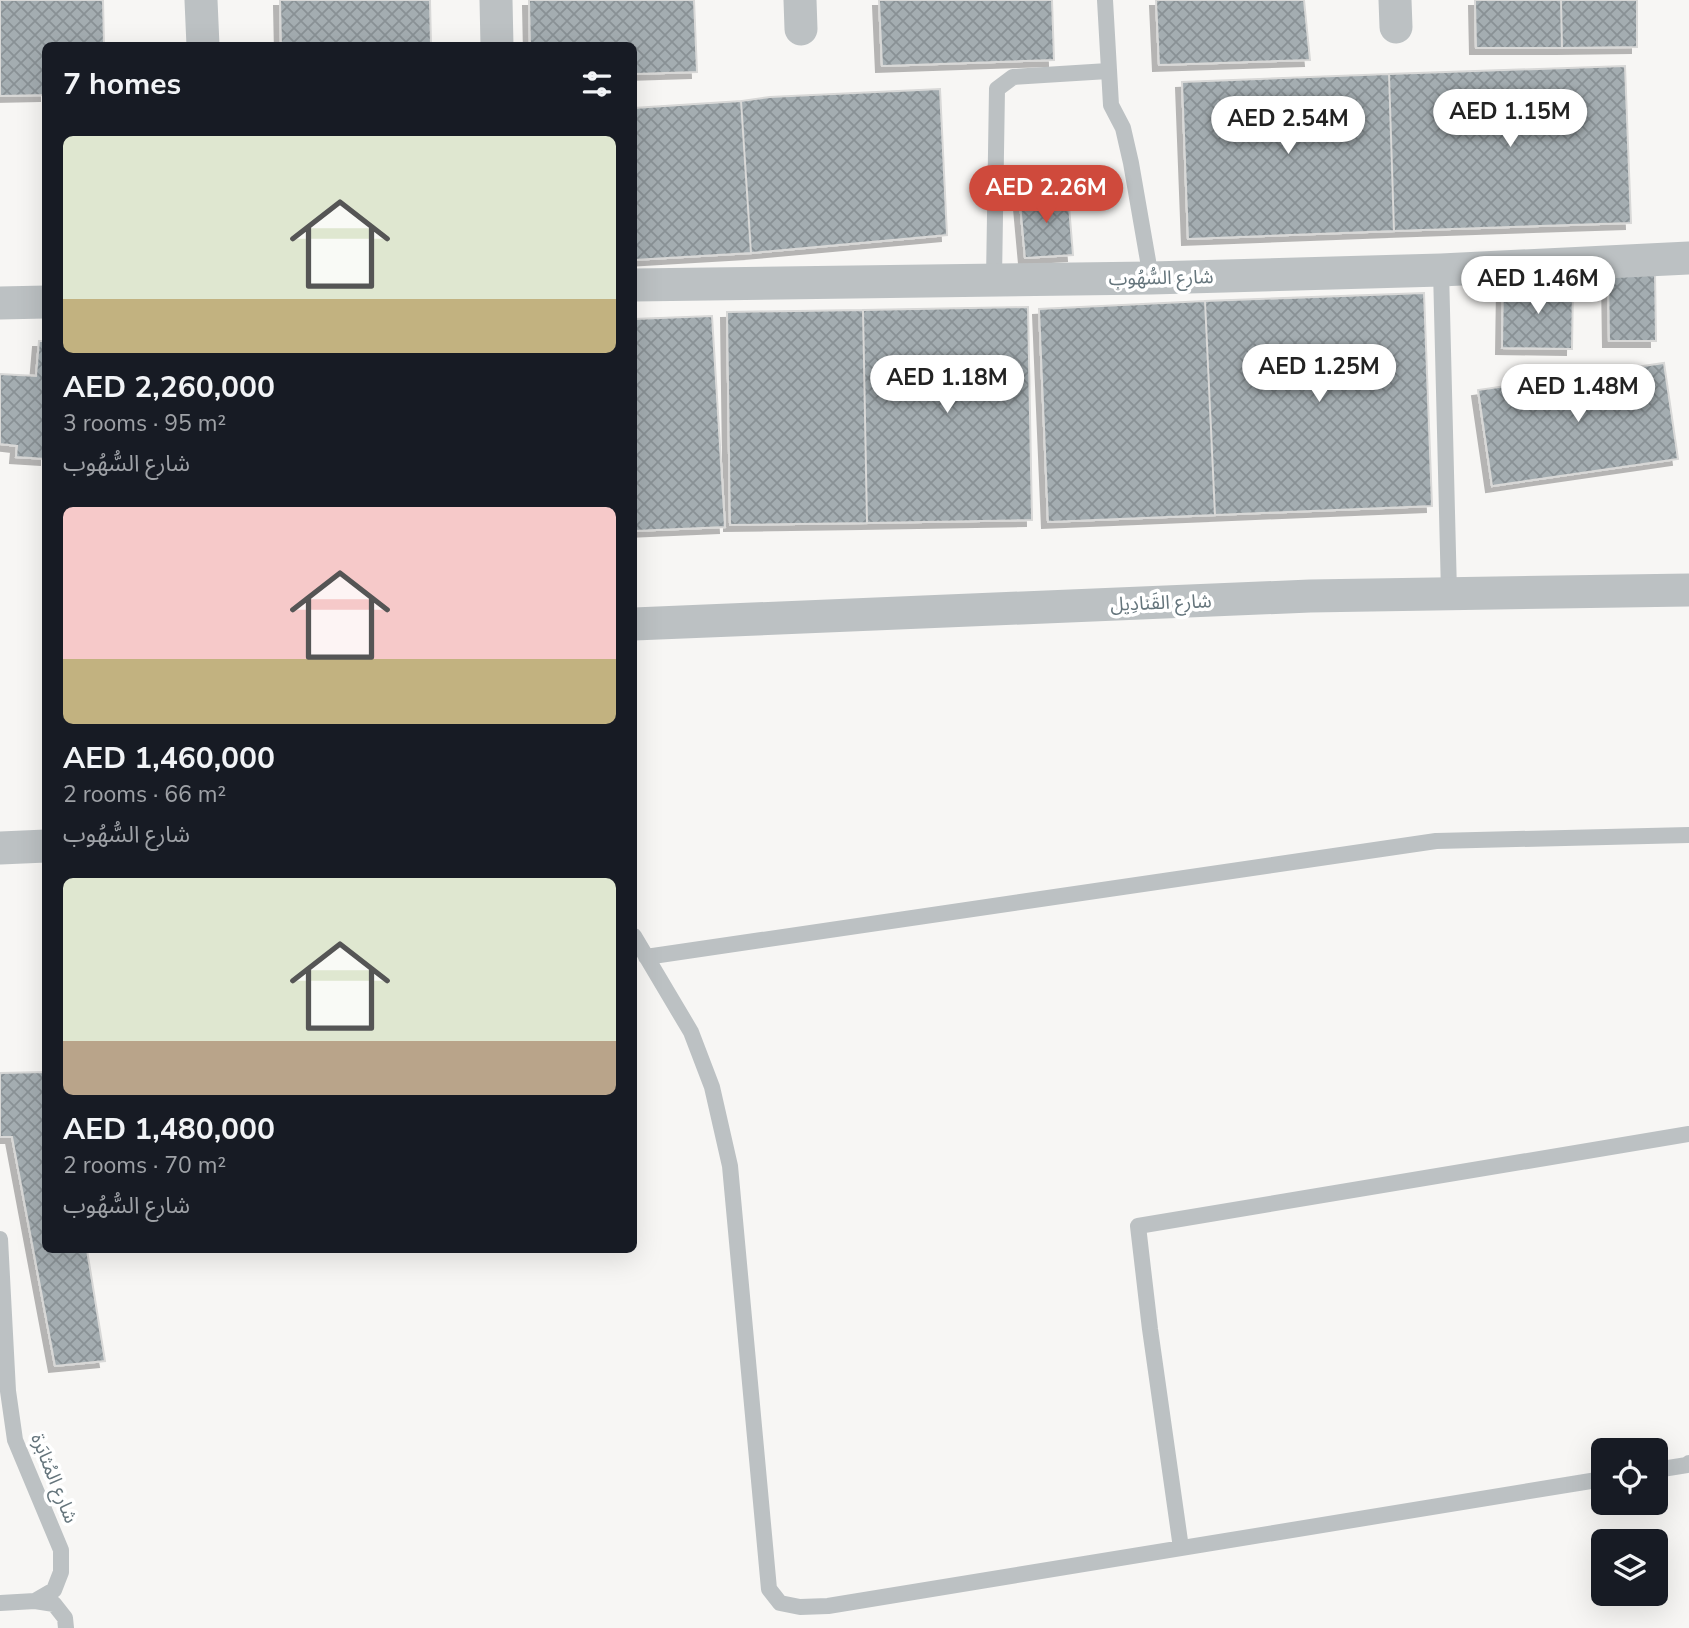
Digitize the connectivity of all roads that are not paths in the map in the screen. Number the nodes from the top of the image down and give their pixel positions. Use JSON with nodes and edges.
{"nodes":[{"id":1,"x":201,"y":0,"type":"edge"},
{"id":2,"x":496,"y":0,"type":"edge"},
{"id":3,"x":1105,"y":0,"type":"edge"},
{"id":4,"x":203,"y":42,"type":"edge"},
{"id":5,"x":497,"y":42,"type":"edge"},
{"id":6,"x":1108,"y":71,"type":"junction"},
{"id":7,"x":1689,"y":258,"type":"edge"},
{"id":8,"x":1441,"y":270,"type":"junction"},
{"id":9,"x":1151,"y":278,"type":"junction"},
{"id":10,"x":994,"y":279,"type":"junction"},
{"id":11,"x":637,"y":285,"type":"edge"},
{"id":12,"x":42,"y":302,"type":"edge"},
{"id":13,"x":0,"y":303,"type":"edge"},
{"id":14,"x":1689,"y":590,"type":"edge"},
{"id":15,"x":1449,"y":593,"type":"junction"},
{"id":16,"x":637,"y":624,"type":"edge"},
{"id":17,"x":1689,"y":835,"type":"edge"},
{"id":18,"x":42,"y":846,"type":"edge"},
{"id":19,"x":0,"y":848,"type":"edge"},
{"id":20,"x":637,"y":941,"type":"edge"},
{"id":21,"x":646,"y":957,"type":"junction"},
{"id":22,"x":1689,"y":1134,"type":"edge"},
{"id":23,"x":0,"y":1239,"type":"edge"},
{"id":24,"x":1689,"y":1463,"type":"edge"},
{"id":25,"x":1668,"y":1468,"type":"edge"},
{"id":26,"x":1591,"y":1481,"type":"edge"},
{"id":27,"x":1181,"y":1548,"type":"junction"},
{"id":28,"x":35,"y":1601,"type":"junction"},
{"id":29,"x":0,"y":1603,"type":"edge"},
{"id":30,"x":66,"y":1628,"type":"edge"}],
"edges":[{"from":1,"to":4,"type":"street"},
{"from":2,"to":5,"type":"street"},
{"from":3,"to":6,"type":"lane"},
{"from":6,"to":9,"type":"lane"},
{"from":6,"to":10,"type":"lane"},
{"from":7,"to":8,"type":"street","name":"شارع السُّهُوب"},
{"from":8,"to":9,"type":"street","name":"شارع السُّهُوب"},
{"from":8,"to":15,"type":"lane"},
{"from":9,"to":10,"type":"street","name":"شارع السُّهُوب"},
{"from":10,"to":11,"type":"street","name":"شارع السُّهُوب"},
{"from":12,"to":13,"type":"street"},
{"from":14,"to":15,"type":"street","name":"شارع القَنادِيل"},
{"from":15,"to":16,"type":"street","name":"شارع القَنادِيل"},
{"from":17,"to":21,"type":"lane"},
{"from":18,"to":19,"type":"street"},
{"from":20,"to":21,"type":"lane"},
{"from":21,"to":27,"type":"lane"},
{"from":22,"to":27,"type":"lane"},
{"from":23,"to":28,"type":"lane","name":"شارع المُثابَرة"},
{"from":24,"to":25,"type":"lane"},
{"from":26,"to":27,"type":"lane"},
{"from":28,"to":29,"type":"lane"},
{"from":28,"to":30,"type":"lane"}]}
